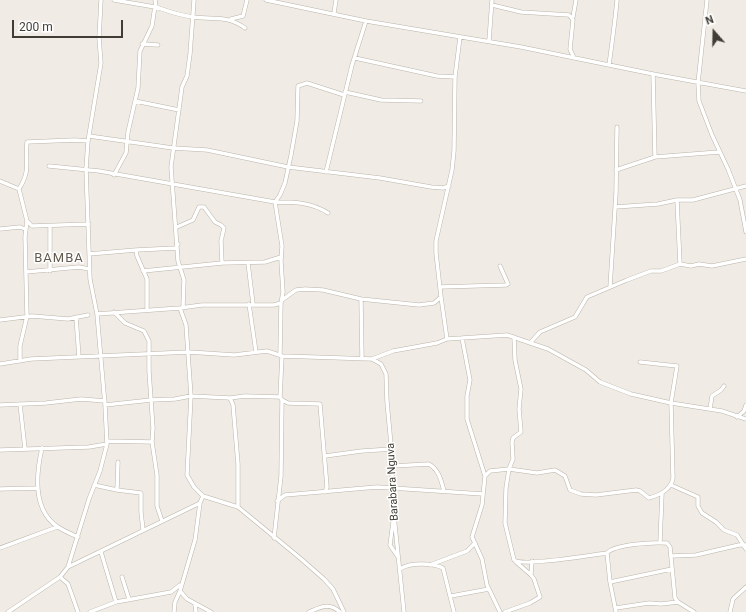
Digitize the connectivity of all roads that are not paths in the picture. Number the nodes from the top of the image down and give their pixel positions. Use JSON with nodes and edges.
{"nodes":[{"id":1,"x":101,"y":0,"type":"edge"},
{"id":2,"x":114,"y":0,"type":"edge"},
{"id":3,"x":155,"y":0,"type":"edge"},
{"id":4,"x":198,"y":0,"type":"edge"},
{"id":5,"x":247,"y":0,"type":"edge"},
{"id":6,"x":266,"y":0,"type":"edge"},
{"id":7,"x":336,"y":0,"type":"edge"},
{"id":8,"x":492,"y":0,"type":"edge"},
{"id":9,"x":576,"y":0,"type":"edge"},
{"id":10,"x":617,"y":0,"type":"edge"},
{"id":11,"x":708,"y":0,"type":"edge"},
{"id":12,"x":194,"y":1,"type":"edge"},
{"id":13,"x":492,"y":5,"type":"junction"},
{"id":14,"x":155,"y":6,"type":"junction"},
{"id":15,"x":334,"y":14,"type":"junction"},
{"id":16,"x":193,"y":17,"type":"junction"},
{"id":17,"x":573,"y":17,"type":"junction"},
{"id":18,"x":230,"y":19,"type":"junction"},
{"id":19,"x":366,"y":21,"type":"junction"},
{"id":20,"x":245,"y":28,"type":"dead end"},
{"id":21,"x":460,"y":37,"type":"junction"},
{"id":22,"x":489,"y":42,"type":"junction"},
{"id":23,"x":142,"y":44,"type":"junction"},
{"id":24,"x":158,"y":45,"type":"dead end"},
{"id":25,"x":570,"y":51,"type":"junction"},
{"id":26,"x":565,"y":56,"type":"junction"},
{"id":27,"x":355,"y":58,"type":"junction"},
{"id":28,"x":574,"y":58,"type":"junction"},
{"id":29,"x":609,"y":65,"type":"junction"},
{"id":30,"x":652,"y":74,"type":"junction"},
{"id":31,"x":455,"y":77,"type":"junction"},
{"id":32,"x":698,"y":83,"type":"junction"},
{"id":33,"x":746,"y":91,"type":"edge"},
{"id":34,"x":344,"y":93,"type":"junction"},
{"id":35,"x":135,"y":101,"type":"junction"},
{"id":36,"x":421,"y":101,"type":"dead end"},
{"id":37,"x":179,"y":110,"type":"junction"},
{"id":38,"x":617,"y":127,"type":"dead end"},
{"id":39,"x":89,"y":136,"type":"junction"},
{"id":40,"x":126,"y":141,"type":"junction"},
{"id":41,"x":88,"y":142,"type":"junction"},
{"id":42,"x":173,"y":148,"type":"junction"},
{"id":43,"x":719,"y":152,"type":"junction"},
{"id":44,"x":655,"y":157,"type":"junction"},
{"id":45,"x":49,"y":166,"type":"dead end"},
{"id":46,"x":288,"y":167,"type":"junction"},
{"id":47,"x":86,"y":169,"type":"junction"},
{"id":48,"x":616,"y":170,"type":"junction"},
{"id":49,"x":326,"y":172,"type":"junction"},
{"id":50,"x":114,"y":174,"type":"junction"},
{"id":51,"x":0,"y":181,"type":"edge"},
{"id":52,"x":172,"y":184,"type":"junction"},
{"id":53,"x":449,"y":186,"type":"junction"},
{"id":54,"x":746,"y":186,"type":"edge"},
{"id":55,"x":443,"y":188,"type":"junction"},
{"id":56,"x":20,"y":189,"type":"junction"},
{"id":57,"x":736,"y":189,"type":"junction"},
{"id":58,"x":448,"y":190,"type":"junction"},
{"id":59,"x":677,"y":200,"type":"junction"},
{"id":60,"x":275,"y":202,"type":"junction"},
{"id":61,"x":615,"y":207,"type":"junction"},
{"id":62,"x":328,"y":213,"type":"dead end"},
{"id":63,"x":27,"y":221,"type":"junction"},
{"id":64,"x":89,"y":224,"type":"junction"},
{"id":65,"x":50,"y":226,"type":"junction"},
{"id":66,"x":177,"y":227,"type":"junction"},
{"id":67,"x":25,"y":228,"type":"junction"},
{"id":68,"x":0,"y":229,"type":"edge"},
{"id":69,"x":746,"y":232,"type":"edge"},
{"id":70,"x":178,"y":243,"type":"junction"},
{"id":71,"x":136,"y":250,"type":"junction"},
{"id":72,"x":89,"y":254,"type":"junction"},
{"id":73,"x":281,"y":257,"type":"junction"},
{"id":74,"x":746,"y":259,"type":"edge"},
{"id":75,"x":222,"y":263,"type":"junction"},
{"id":76,"x":248,"y":263,"type":"junction"},
{"id":77,"x":680,"y":264,"type":"junction"},
{"id":78,"x":500,"y":266,"type":"dead end"},
{"id":79,"x":181,"y":267,"type":"junction"},
{"id":80,"x":89,"y":269,"type":"junction"},
{"id":81,"x":50,"y":271,"type":"junction"},
{"id":82,"x":143,"y":271,"type":"junction"},
{"id":83,"x":26,"y":272,"type":"junction"},
{"id":84,"x":440,"y":287,"type":"junction"},
{"id":85,"x":610,"y":287,"type":"junction"},
{"id":86,"x":441,"y":297,"type":"junction"},
{"id":87,"x":361,"y":299,"type":"junction"},
{"id":88,"x":281,"y":301,"type":"junction"},
{"id":89,"x":251,"y":304,"type":"junction"},
{"id":90,"x":182,"y":307,"type":"junction"},
{"id":91,"x":147,"y":309,"type":"junction"},
{"id":92,"x":114,"y":312,"type":"junction"},
{"id":93,"x":97,"y":314,"type":"junction"},
{"id":94,"x":88,"y":315,"type":"dead end"},
{"id":95,"x":27,"y":316,"type":"junction"},
{"id":96,"x":76,"y":318,"type":"junction"},
{"id":97,"x":0,"y":320,"type":"edge"},
{"id":98,"x":514,"y":337,"type":"junction"},
{"id":99,"x":462,"y":338,"type":"junction"},
{"id":100,"x":447,"y":339,"type":"junction"},
{"id":101,"x":530,"y":343,"type":"junction"},
{"id":102,"x":189,"y":352,"type":"junction"},
{"id":103,"x":256,"y":352,"type":"junction"},
{"id":104,"x":148,"y":355,"type":"junction"},
{"id":105,"x":281,"y":355,"type":"junction"},
{"id":106,"x":100,"y":356,"type":"junction"},
{"id":107,"x":79,"y":357,"type":"junction"},
{"id":108,"x":362,"y":359,"type":"junction"},
{"id":109,"x":372,"y":359,"type":"junction"},
{"id":110,"x":20,"y":361,"type":"junction"},
{"id":111,"x":640,"y":362,"type":"dead end"},
{"id":112,"x":0,"y":364,"type":"edge"},
{"id":113,"x":724,"y":386,"type":"dead end"},
{"id":114,"x":191,"y":396,"type":"junction"},
{"id":115,"x":230,"y":398,"type":"junction"},
{"id":116,"x":281,"y":399,"type":"junction"},
{"id":117,"x":151,"y":400,"type":"junction"},
{"id":118,"x":105,"y":403,"type":"junction"},
{"id":119,"x":20,"y":404,"type":"junction"},
{"id":120,"x":672,"y":404,"type":"junction"},
{"id":121,"x":0,"y":405,"type":"edge"},
{"id":122,"x":746,"y":405,"type":"edge"},
{"id":123,"x":710,"y":409,"type":"junction"},
{"id":124,"x":737,"y":417,"type":"junction"},
{"id":125,"x":746,"y":419,"type":"edge"},
{"id":126,"x":107,"y":442,"type":"junction"},
{"id":127,"x":152,"y":442,"type":"junction"},
{"id":128,"x":42,"y":448,"type":"junction"},
{"id":129,"x":25,"y":449,"type":"junction"},
{"id":130,"x":392,"y":449,"type":"junction"},
{"id":131,"x":0,"y":450,"type":"edge"},
{"id":132,"x":325,"y":456,"type":"junction"},
{"id":133,"x":118,"y":462,"type":"dead end"},
{"id":134,"x":393,"y":466,"type":"junction"},
{"id":135,"x":509,"y":469,"type":"junction"},
{"id":136,"x":485,"y":476,"type":"junction"},
{"id":137,"x":94,"y":485,"type":"junction"},
{"id":138,"x":671,"y":485,"type":"junction"},
{"id":139,"x":328,"y":487,"type":"junction"},
{"id":140,"x":38,"y":488,"type":"junction"},
{"id":141,"x":391,"y":488,"type":"junction"},
{"id":142,"x":0,"y":489,"type":"edge"},
{"id":143,"x":117,"y":490,"type":"junction"},
{"id":144,"x":444,"y":491,"type":"junction"},
{"id":145,"x":325,"y":492,"type":"junction"},
{"id":146,"x":331,"y":492,"type":"junction"},
{"id":147,"x":484,"y":494,"type":"junction"},
{"id":148,"x":662,"y":494,"type":"junction"},
{"id":149,"x":203,"y":496,"type":"junction"},
{"id":150,"x":278,"y":501,"type":"junction"},
{"id":151,"x":200,"y":503,"type":"junction"},
{"id":152,"x":238,"y":507,"type":"junction"},
{"id":153,"x":394,"y":519,"type":"junction"},
{"id":154,"x":162,"y":521,"type":"junction"},
{"id":155,"x":57,"y":527,"type":"junction"},
{"id":156,"x":144,"y":530,"type":"junction"},
{"id":157,"x":78,"y":537,"type":"junction"},
{"id":158,"x":274,"y":538,"type":"junction"},
{"id":159,"x":660,"y":542,"type":"junction"},
{"id":160,"x":475,"y":543,"type":"junction"},
{"id":161,"x":746,"y":546,"type":"edge"},
{"id":162,"x":0,"y":548,"type":"edge"},
{"id":163,"x":101,"y":552,"type":"junction"},
{"id":164,"x":607,"y":553,"type":"junction"},
{"id":165,"x":671,"y":556,"type":"junction"},
{"id":166,"x":399,"y":558,"type":"junction"},
{"id":167,"x":532,"y":561,"type":"junction"},
{"id":168,"x":516,"y":562,"type":"junction"},
{"id":169,"x":429,"y":565,"type":"junction"},
{"id":170,"x":68,"y":567,"type":"junction"},
{"id":171,"x":400,"y":569,"type":"junction"},
{"id":172,"x":672,"y":569,"type":"junction"},
{"id":173,"x":530,"y":575,"type":"junction"},
{"id":174,"x":60,"y":576,"type":"junction"},
{"id":175,"x":122,"y":577,"type":"dead end"},
{"id":176,"x":610,"y":582,"type":"junction"},
{"id":177,"x":181,"y":585,"type":"junction"},
{"id":178,"x":746,"y":587,"type":"edge"},
{"id":179,"x":489,"y":589,"type":"junction"},
{"id":180,"x":171,"y":592,"type":"junction"},
{"id":181,"x":179,"y":593,"type":"junction"},
{"id":182,"x":451,"y":596,"type":"junction"},
{"id":183,"x":129,"y":599,"type":"junction"},
{"id":184,"x":116,"y":602,"type":"junction"},
{"id":185,"x":678,"y":602,"type":"junction"},
{"id":186,"x":195,"y":604,"type":"junction"},
{"id":187,"x":616,"y":610,"type":"edge"},
{"id":188,"x":8,"y":612,"type":"edge"},
{"id":189,"x":78,"y":612,"type":"edge"},
{"id":190,"x":90,"y":612,"type":"edge"},
{"id":191,"x":174,"y":612,"type":"edge"},
{"id":192,"x":196,"y":612,"type":"edge"},
{"id":193,"x":211,"y":612,"type":"edge"},
{"id":194,"x":309,"y":612,"type":"edge"},
{"id":195,"x":340,"y":612,"type":"edge"},
{"id":196,"x":344,"y":612,"type":"edge"},
{"id":197,"x":404,"y":612,"type":"edge"},
{"id":198,"x":454,"y":612,"type":"edge"},
{"id":199,"x":500,"y":612,"type":"edge"},
{"id":200,"x":505,"y":612,"type":"edge"},
{"id":201,"x":694,"y":612,"type":"edge"},
{"id":202,"x":730,"y":612,"type":"edge"}],
"edges":[{"from":1,"to":39,"type":"street"},
{"from":2,"to":14,"type":"street"},
{"from":3,"to":14,"type":"street"},
{"from":4,"to":12,"type":"street"},
{"from":5,"to":18,"type":"street"},
{"from":6,"to":15,"type":"street"},
{"from":7,"to":15,"type":"street"},
{"from":8,"to":13,"type":"street"},
{"from":9,"to":17,"type":"street"},
{"from":10,"to":29,"type":"street"},
{"from":11,"to":32,"type":"street"},
{"from":12,"to":16,"type":"street"},
{"from":13,"to":17,"type":"street"},
{"from":13,"to":22,"type":"street"},
{"from":14,"to":16,"type":"street"},
{"from":14,"to":23,"type":"street"},
{"from":15,"to":19,"type":"street"},
{"from":16,"to":18,"type":"street"},
{"from":16,"to":37,"type":"street"},
{"from":17,"to":25,"type":"street"},
{"from":18,"to":20,"type":"street"},
{"from":19,"to":21,"type":"street"},
{"from":19,"to":27,"type":"street"},
{"from":21,"to":22,"type":"street"},
{"from":21,"to":31,"type":"street"},
{"from":22,"to":26,"type":"street"},
{"from":23,"to":24,"type":"street"},
{"from":23,"to":35,"type":"street"},
{"from":25,"to":26,"type":"street"},
{"from":25,"to":28,"type":"street"},
{"from":26,"to":28,"type":"street"},
{"from":27,"to":31,"type":"street"},
{"from":27,"to":34,"type":"street"},
{"from":28,"to":29,"type":"street"},
{"from":29,"to":30,"type":"street"},
{"from":30,"to":32,"type":"street"},
{"from":30,"to":44,"type":"street"},
{"from":31,"to":53,"type":"street"},
{"from":32,"to":33,"type":"street"},
{"from":32,"to":43,"type":"street"},
{"from":34,"to":36,"type":"street"},
{"from":34,"to":46,"type":"street"},
{"from":34,"to":49,"type":"street"},
{"from":35,"to":37,"type":"street"},
{"from":35,"to":40,"type":"street"},
{"from":37,"to":42,"type":"street"},
{"from":38,"to":48,"type":"street"},
{"from":39,"to":40,"type":"street"},
{"from":39,"to":41,"type":"street"},
{"from":40,"to":42,"type":"street"},
{"from":40,"to":50,"type":"street"},
{"from":41,"to":47,"type":"street"},
{"from":41,"to":56,"type":"street"},
{"from":42,"to":46,"type":"street"},
{"from":42,"to":52,"type":"street"},
{"from":43,"to":44,"type":"street"},
{"from":43,"to":57,"type":"street"},
{"from":44,"to":48,"type":"street"},
{"from":45,"to":47,"type":"street"},
{"from":46,"to":49,"type":"street"},
{"from":46,"to":60,"type":"street"},
{"from":47,"to":50,"type":"street"},
{"from":47,"to":64,"type":"street"},
{"from":48,"to":61,"type":"street"},
{"from":49,"to":55,"type":"street"},
{"from":50,"to":52,"type":"street"},
{"from":51,"to":56,"type":"street"},
{"from":52,"to":60,"type":"street"},
{"from":52,"to":66,"type":"street"},
{"from":53,"to":55,"type":"street"},
{"from":53,"to":58,"type":"street"},
{"from":54,"to":57,"type":"street"},
{"from":55,"to":58,"type":"street"},
{"from":56,"to":63,"type":"street"},
{"from":57,"to":59,"type":"street"},
{"from":57,"to":69,"type":"street"},
{"from":58,"to":84,"type":"street"},
{"from":59,"to":61,"type":"street"},
{"from":59,"to":77,"type":"street"},
{"from":60,"to":62,"type":"street"},
{"from":60,"to":73,"type":"street"},
{"from":61,"to":85,"type":"street"},
{"from":63,"to":65,"type":"street"},
{"from":63,"to":67,"type":"street"},
{"from":64,"to":65,"type":"street"},
{"from":64,"to":72,"type":"street"},
{"from":65,"to":81,"type":"street"},
{"from":66,"to":70,"type":"street"},
{"from":66,"to":75,"type":"street"},
{"from":67,"to":68,"type":"street"},
{"from":67,"to":83,"type":"street"},
{"from":70,"to":71,"type":"street"},
{"from":70,"to":79,"type":"street"},
{"from":71,"to":72,"type":"street"},
{"from":71,"to":82,"type":"street"},
{"from":72,"to":80,"type":"street"},
{"from":73,"to":76,"type":"street"},
{"from":73,"to":88,"type":"street"},
{"from":74,"to":77,"type":"street"},
{"from":75,"to":76,"type":"street"},
{"from":75,"to":79,"type":"street"},
{"from":76,"to":89,"type":"street"},
{"from":77,"to":85,"type":"street"},
{"from":78,"to":84,"type":"street"},
{"from":79,"to":82,"type":"street"},
{"from":79,"to":90,"type":"street"},
{"from":80,"to":81,"type":"street"},
{"from":80,"to":93,"type":"street"},
{"from":81,"to":83,"type":"street"},
{"from":82,"to":91,"type":"street"},
{"from":83,"to":95,"type":"street"},
{"from":84,"to":86,"type":"street"},
{"from":85,"to":101,"type":"street"},
{"from":86,"to":87,"type":"street"},
{"from":86,"to":100,"type":"street"},
{"from":87,"to":88,"type":"street"},
{"from":87,"to":108,"type":"street"},
{"from":88,"to":89,"type":"street"},
{"from":88,"to":105,"type":"street"},
{"from":89,"to":90,"type":"street"},
{"from":89,"to":103,"type":"street"},
{"from":90,"to":91,"type":"street"},
{"from":90,"to":102,"type":"street"},
{"from":91,"to":92,"type":"street"},
{"from":92,"to":93,"type":"street"},
{"from":92,"to":104,"type":"street"},
{"from":93,"to":106,"type":"street"},
{"from":94,"to":96,"type":"street"},
{"from":95,"to":96,"type":"street"},
{"from":95,"to":97,"type":"street"},
{"from":95,"to":110,"type":"street"},
{"from":96,"to":107,"type":"street"},
{"from":98,"to":99,"type":"street"},
{"from":98,"to":101,"type":"street"},
{"from":98,"to":135,"type":"street"},
{"from":99,"to":100,"type":"street"},
{"from":99,"to":136,"type":"street"},
{"from":100,"to":109,"type":"street"},
{"from":101,"to":120,"type":"street"},
{"from":102,"to":103,"type":"street"},
{"from":102,"to":104,"type":"street"},
{"from":102,"to":114,"type":"street"},
{"from":103,"to":105,"type":"street"},
{"from":104,"to":106,"type":"street"},
{"from":104,"to":117,"type":"street"},
{"from":105,"to":108,"type":"street"},
{"from":105,"to":116,"type":"street"},
{"from":106,"to":107,"type":"street"},
{"from":106,"to":118,"type":"street"},
{"from":107,"to":110,"type":"street"},
{"from":108,"to":109,"type":"street"},
{"from":109,"to":130,"type":"street","name":"Barabara Nguva"},
{"from":110,"to":112,"type":"street"},
{"from":111,"to":120,"type":"street"},
{"from":113,"to":123,"type":"street"},
{"from":114,"to":115,"type":"street"},
{"from":114,"to":117,"type":"street"},
{"from":114,"to":149,"type":"street"},
{"from":115,"to":116,"type":"street"},
{"from":115,"to":152,"type":"street"},
{"from":116,"to":132,"type":"street"},
{"from":116,"to":150,"type":"street"},
{"from":117,"to":118,"type":"street"},
{"from":117,"to":127,"type":"street"},
{"from":118,"to":119,"type":"street"},
{"from":118,"to":126,"type":"street"},
{"from":119,"to":121,"type":"street"},
{"from":119,"to":129,"type":"street"},
{"from":120,"to":123,"type":"street"},
{"from":120,"to":138,"type":"street"},
{"from":122,"to":124,"type":"street"},
{"from":123,"to":124,"type":"street"},
{"from":124,"to":125,"type":"street"},
{"from":126,"to":127,"type":"street"},
{"from":126,"to":128,"type":"street"},
{"from":126,"to":137,"type":"street"},
{"from":127,"to":154,"type":"street"},
{"from":128,"to":129,"type":"street"},
{"from":128,"to":140,"type":"street"},
{"from":129,"to":131,"type":"street"},
{"from":130,"to":132,"type":"street"},
{"from":130,"to":134,"type":"street","name":"Barabara Nguva"},
{"from":132,"to":139,"type":"street"},
{"from":133,"to":143,"type":"street"},
{"from":134,"to":141,"type":"street","name":"Barabara Nguva"},
{"from":134,"to":144,"type":"street"},
{"from":135,"to":136,"type":"street"},
{"from":135,"to":148,"type":"street"},
{"from":135,"to":168,"type":"street"},
{"from":136,"to":147,"type":"street"},
{"from":137,"to":143,"type":"street"},
{"from":137,"to":157,"type":"street"},
{"from":138,"to":148,"type":"street"},
{"from":138,"to":161,"type":"street"},
{"from":139,"to":145,"type":"street"},
{"from":139,"to":146,"type":"street"},
{"from":140,"to":142,"type":"street"},
{"from":140,"to":155,"type":"street"},
{"from":141,"to":144,"type":"street"},
{"from":141,"to":146,"type":"street"},
{"from":141,"to":153,"type":"street","name":"Barabara Nguva"},
{"from":143,"to":156,"type":"street"},
{"from":144,"to":147,"type":"street"},
{"from":145,"to":146,"type":"street"},
{"from":145,"to":150,"type":"street"},
{"from":147,"to":160,"type":"street"},
{"from":148,"to":159,"type":"street"},
{"from":149,"to":151,"type":"street"},
{"from":149,"to":152,"type":"street"},
{"from":150,"to":158,"type":"street"},
{"from":151,"to":154,"type":"street"},
{"from":151,"to":177,"type":"street"},
{"from":152,"to":158,"type":"street"},
{"from":153,"to":166,"type":"street","name":"Barabara Nguva"},
{"from":153,"to":166,"type":"street"},
{"from":154,"to":156,"type":"street"},
{"from":155,"to":157,"type":"street"},
{"from":155,"to":162,"type":"street"},
{"from":156,"to":163,"type":"street"},
{"from":157,"to":170,"type":"street"},
{"from":158,"to":196,"type":"street"},
{"from":159,"to":164,"type":"street"},
{"from":159,"to":165,"type":"street"},
{"from":160,"to":169,"type":"street"},
{"from":160,"to":179,"type":"street"},
{"from":161,"to":165,"type":"street"},
{"from":163,"to":170,"type":"street"},
{"from":163,"to":184,"type":"street"},
{"from":164,"to":167,"type":"street"},
{"from":164,"to":176,"type":"street"},
{"from":165,"to":172,"type":"street"},
{"from":166,"to":171,"type":"street","name":"Barabara Nguva"},
{"from":167,"to":168,"type":"street"},
{"from":167,"to":173,"type":"street"},
{"from":168,"to":173,"type":"street"},
{"from":169,"to":171,"type":"street"},
{"from":169,"to":182,"type":"street"},
{"from":170,"to":174,"type":"street"},
{"from":171,"to":197,"type":"street","name":"Barabara Nguva"},
{"from":172,"to":176,"type":"street"},
{"from":172,"to":185,"type":"street"},
{"from":173,"to":200,"type":"street"},
{"from":174,"to":188,"type":"street"},
{"from":174,"to":189,"type":"street"},
{"from":175,"to":183,"type":"street"},
{"from":176,"to":187,"type":"street"},
{"from":177,"to":180,"type":"street"},
{"from":177,"to":181,"type":"street"},
{"from":178,"to":202,"type":"street"},
{"from":179,"to":182,"type":"street"},
{"from":179,"to":199,"type":"street"},
{"from":180,"to":181,"type":"street"},
{"from":180,"to":183,"type":"street"},
{"from":181,"to":186,"type":"street"},
{"from":181,"to":191,"type":"street"},
{"from":182,"to":198,"type":"street"},
{"from":183,"to":184,"type":"street"},
{"from":184,"to":190,"type":"street"},
{"from":185,"to":187,"type":"street"},
{"from":185,"to":201,"type":"street"},
{"from":186,"to":192,"type":"street"},
{"from":186,"to":193,"type":"street"},
{"from":194,"to":195,"type":"street"}]}
